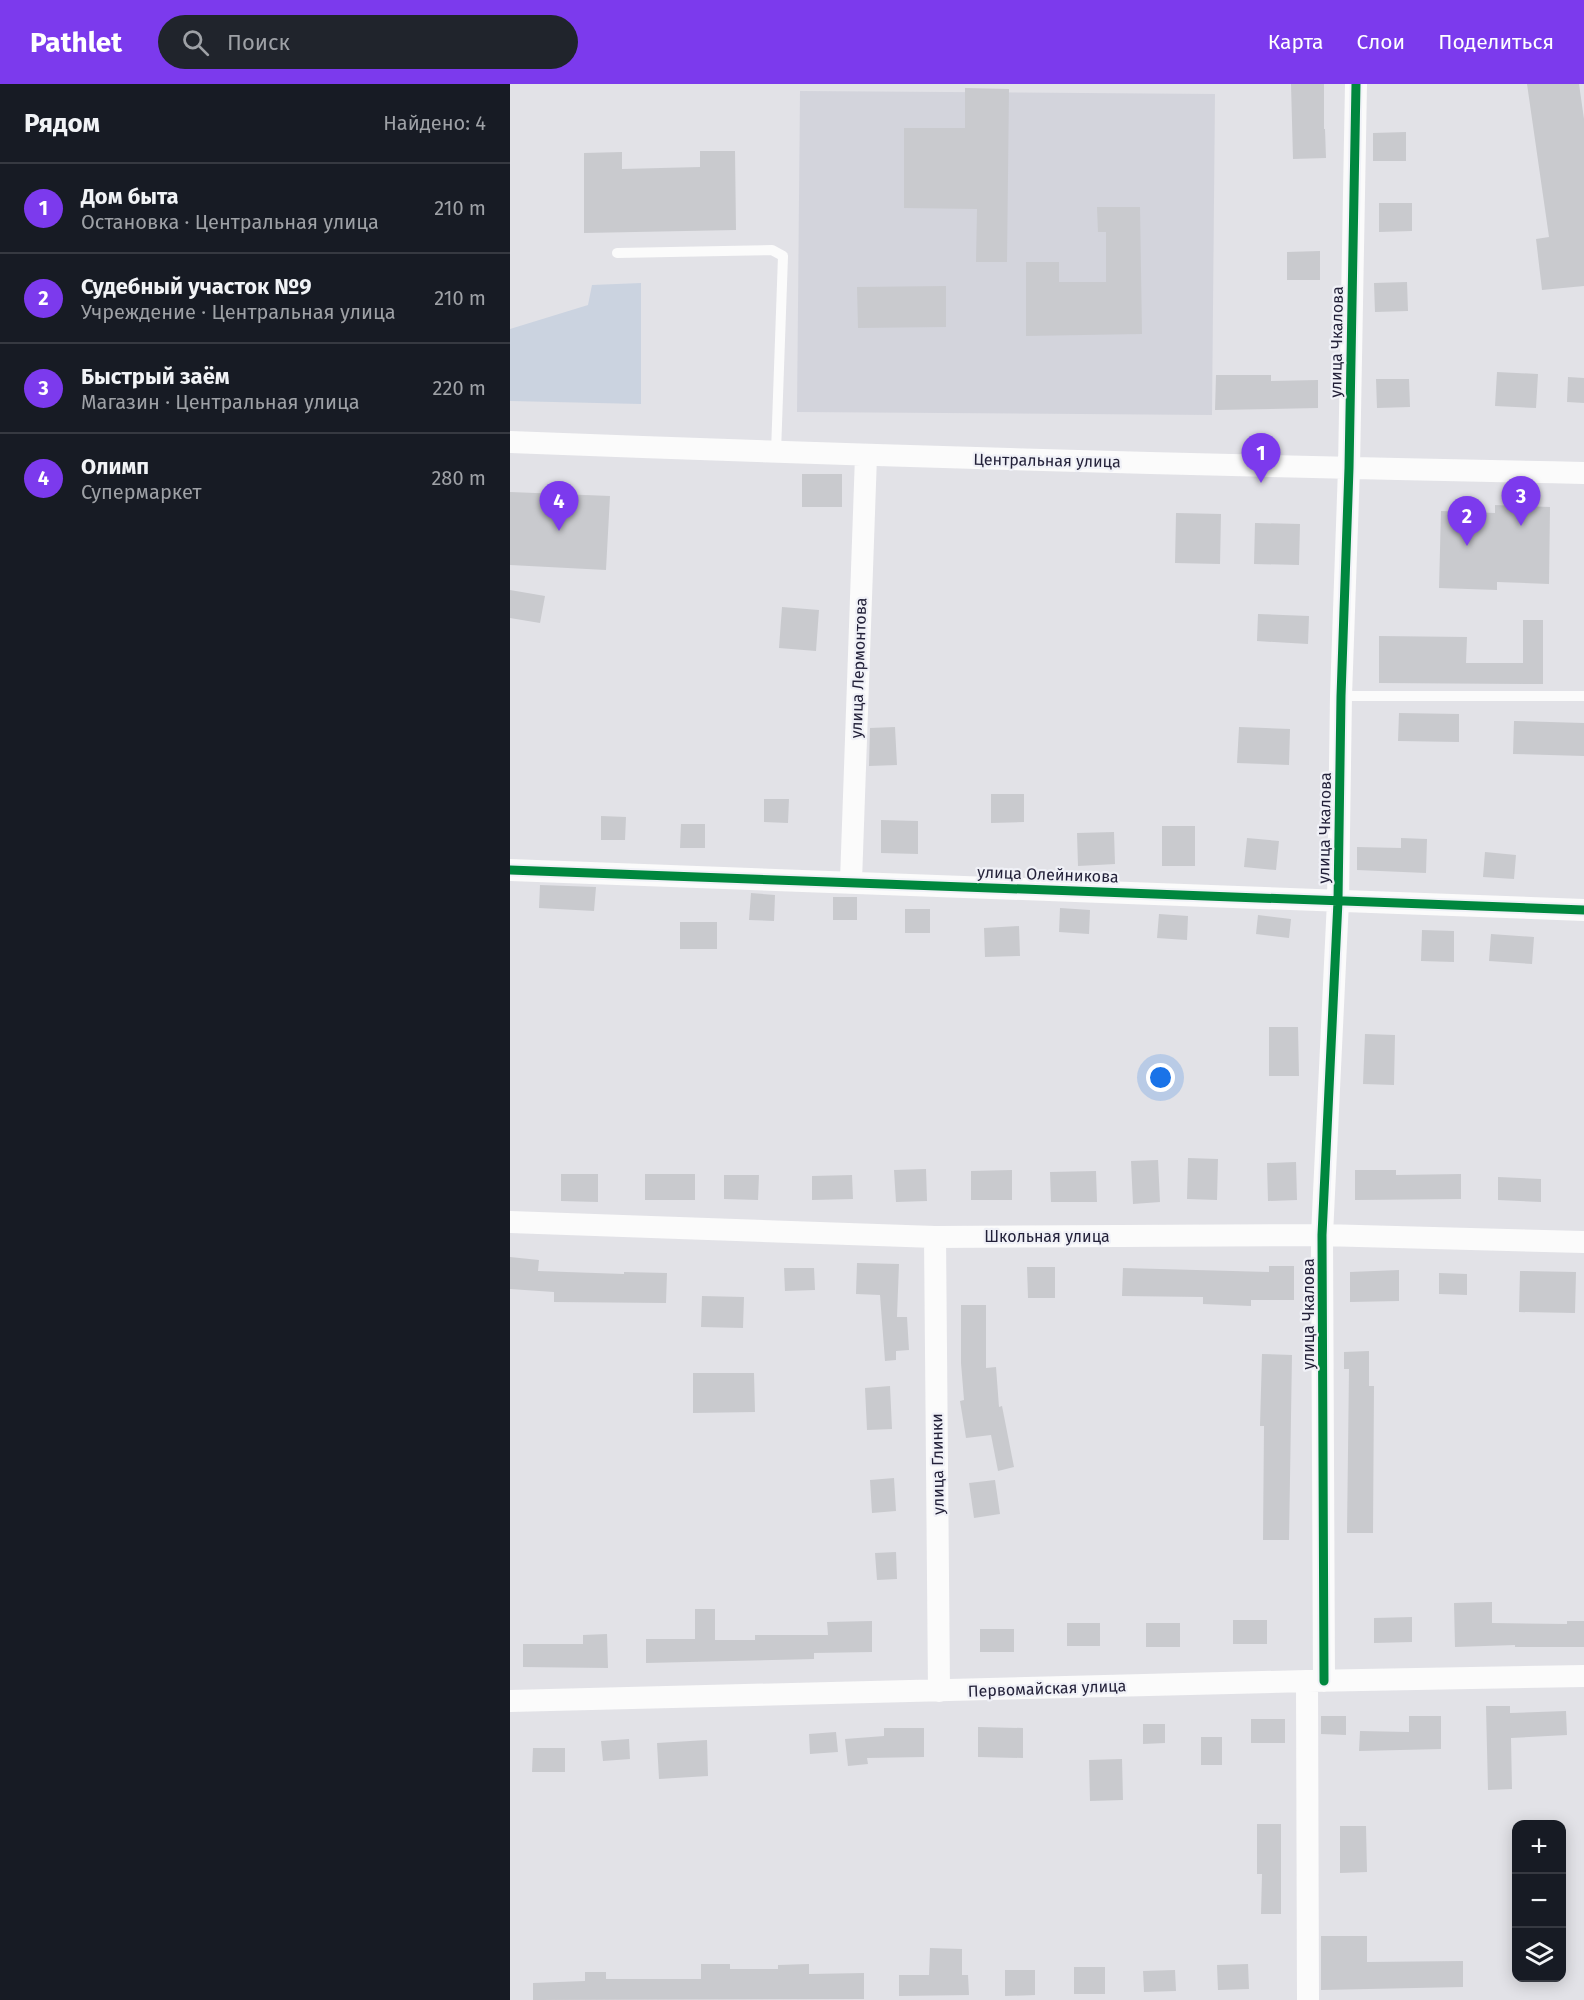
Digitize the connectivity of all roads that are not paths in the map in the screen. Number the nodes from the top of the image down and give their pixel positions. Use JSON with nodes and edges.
{"nodes":[{"id":1,"x":1356,"y":84,"type":"edge"},
{"id":2,"x":616,"y":253,"type":"dead end"},
{"id":3,"x":510,"y":442,"type":"edge"},
{"id":4,"x":776,"y":452,"type":"junction"},
{"id":5,"x":866,"y":456,"type":"junction"},
{"id":6,"x":1349,"y":468,"type":"junction"},
{"id":7,"x":1584,"y":472,"type":"edge"},
{"id":8,"x":1341,"y":696,"type":"junction"},
{"id":9,"x":1584,"y":696,"type":"edge"},
{"id":10,"x":510,"y":870,"type":"edge"},
{"id":11,"x":850,"y":881,"type":"junction"},
{"id":12,"x":1338,"y":902,"type":"junction"},
{"id":13,"x":1584,"y":910,"type":"edge"},
{"id":14,"x":510,"y":1222,"type":"edge"},
{"id":15,"x":1322,"y":1235,"type":"junction"},
{"id":16,"x":935,"y":1237,"type":"junction"},
{"id":17,"x":1584,"y":1242,"type":"edge"},
{"id":18,"x":1584,"y":1676,"type":"edge"},
{"id":19,"x":1316,"y":1680,"type":"junction"},
{"id":20,"x":939,"y":1691,"type":"junction"},
{"id":21,"x":510,"y":1701,"type":"edge"},
{"id":22,"x":1308,"y":2000,"type":"edge"}],
"edges":[{"from":1,"to":6,"type":"street","name":"улица Чкалова"},
{"from":2,"to":4,"type":"lane"},
{"from":3,"to":4,"type":"street","name":"Центральная улица"},
{"from":4,"to":5,"type":"street","name":"Центральная улица"},
{"from":5,"to":6,"type":"street","name":"Центральная улица"},
{"from":5,"to":11,"type":"street","name":"улица Лермонтова"},
{"from":6,"to":7,"type":"street","name":"Центральная улица"},
{"from":6,"to":8,"type":"street","name":"улица Чкалова"},
{"from":8,"to":9,"type":"lane"},
{"from":8,"to":12,"type":"street","name":"улица Чкалова"},
{"from":10,"to":11,"type":"street","name":"улица Олейникова"},
{"from":11,"to":12,"type":"street","name":"улица Олейникова"},
{"from":12,"to":13,"type":"street","name":"улица Олейникова"},
{"from":12,"to":15,"type":"street","name":"улица Чкалова"},
{"from":14,"to":16,"type":"street","name":"Школьная улица"},
{"from":15,"to":16,"type":"street","name":"Школьная улица"},
{"from":15,"to":17,"type":"street","name":"Школьная улица"},
{"from":15,"to":19,"type":"street","name":"улица Чкалова"},
{"from":16,"to":20,"type":"street","name":"улица Глинки"},
{"from":18,"to":19,"type":"street","name":"Первомайская улица"},
{"from":19,"to":20,"type":"street","name":"Первомайская улица"},
{"from":19,"to":22,"type":"street","name":"улица Чкалова"},
{"from":20,"to":21,"type":"street","name":"Первомайская улица"}]}
